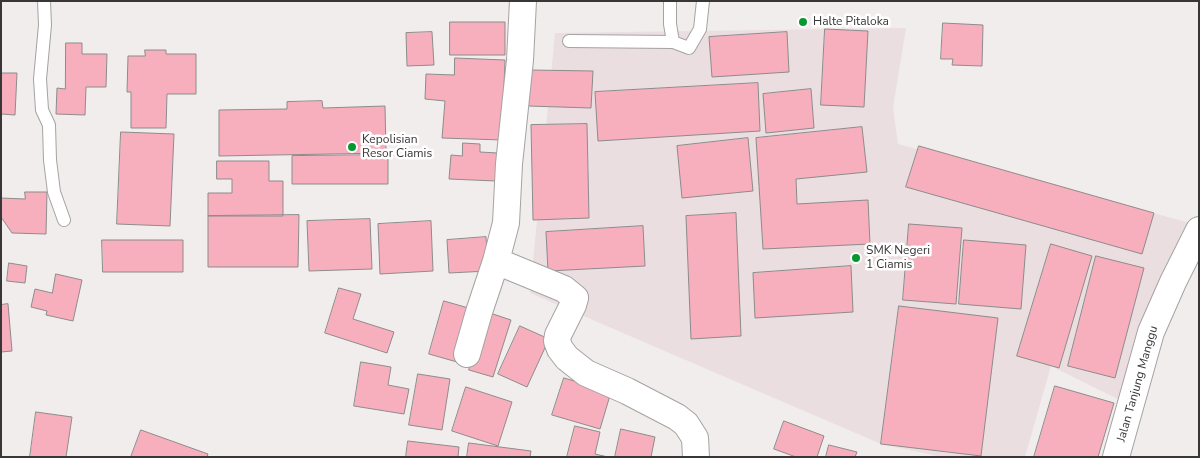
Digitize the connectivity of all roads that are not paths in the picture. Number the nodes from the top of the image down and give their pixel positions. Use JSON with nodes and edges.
{"nodes":[{"id":1,"x":44,"y":1,"type":"edge"},
{"id":2,"x":523,"y":1,"type":"edge"},
{"id":3,"x":670,"y":1,"type":"edge"},
{"id":4,"x":704,"y":1,"type":"edge"},
{"id":5,"x":569,"y":41,"type":"dead end"},
{"id":6,"x":673,"y":42,"type":"junction"},
{"id":7,"x":64,"y":220,"type":"dead end"},
{"id":8,"x":1199,"y":230,"type":"edge"},
{"id":9,"x":496,"y":261,"type":"junction"},
{"id":10,"x":467,"y":354,"type":"dead end"},
{"id":11,"x":696,"y":457,"type":"edge"},
{"id":12,"x":1116,"y":457,"type":"edge"}],
"edges":[{"from":1,"to":7,"type":"lane"},
{"from":2,"to":9,"type":"street"},
{"from":3,"to":6,"type":"lane"},
{"from":4,"to":6,"type":"lane"},
{"from":5,"to":6,"type":"lane"},
{"from":8,"to":12,"type":"street","name":"Jalan Tanjung Manggu"},
{"from":9,"to":10,"type":"street"},
{"from":9,"to":11,"type":"street"}]}
